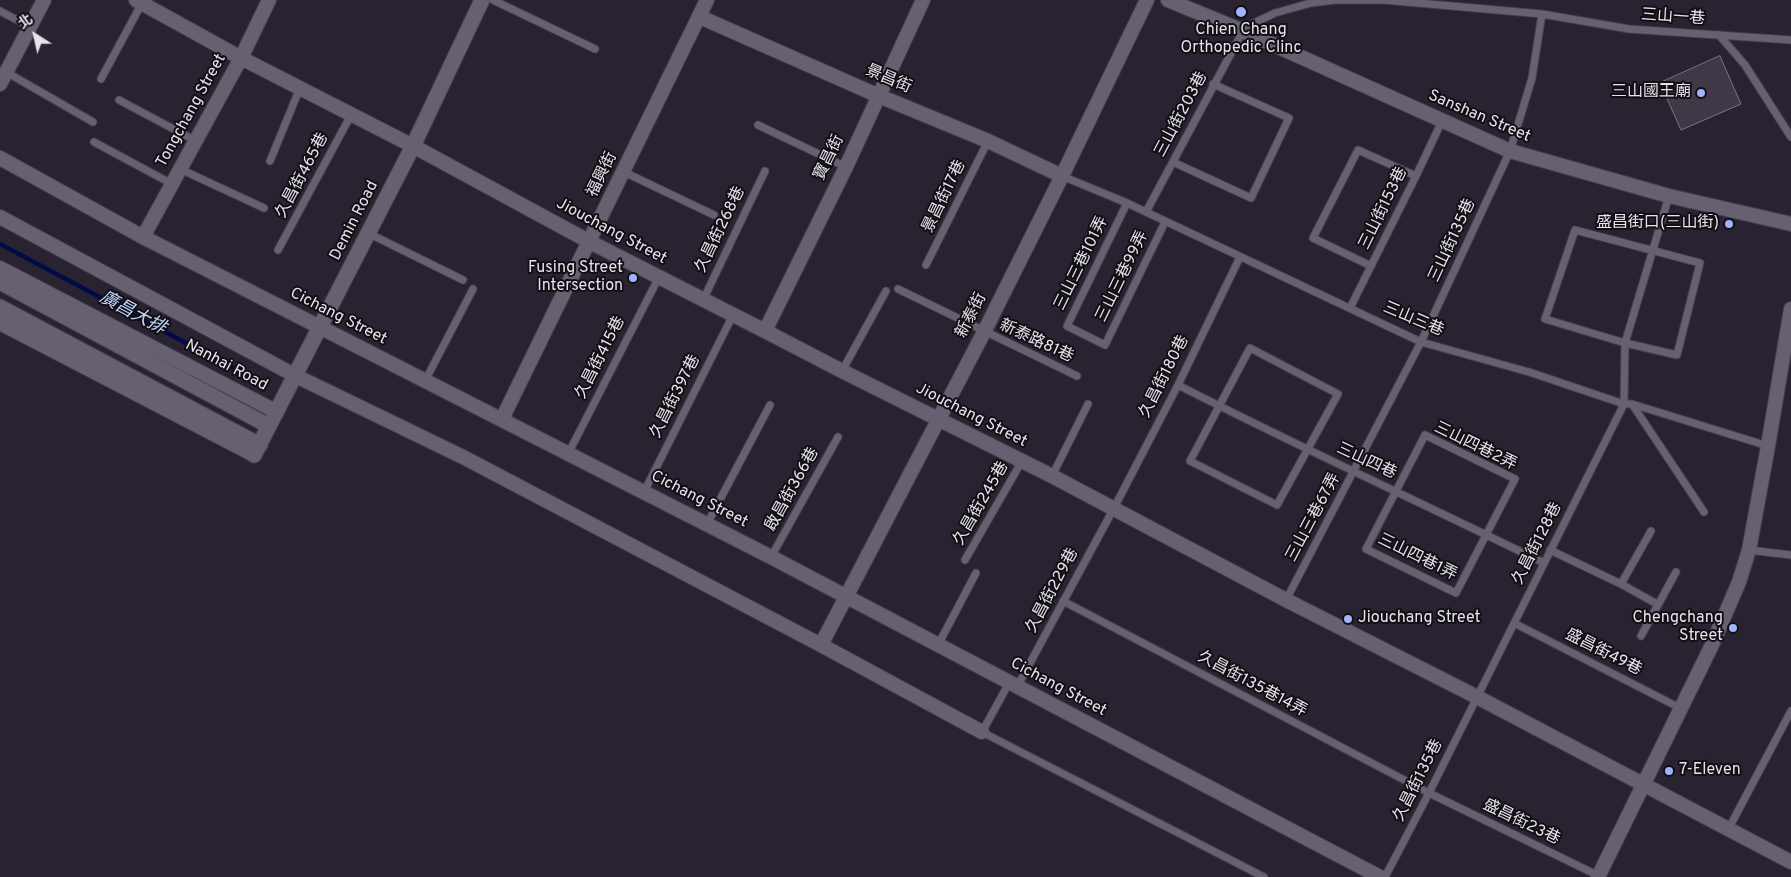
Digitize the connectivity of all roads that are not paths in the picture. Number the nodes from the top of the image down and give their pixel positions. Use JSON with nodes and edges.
{"nodes":[{"id":1,"x":44,"y":0,"type":"edge"},
{"id":2,"x":269,"y":0,"type":"edge"},
{"id":3,"x":482,"y":0,"type":"edge"},
{"id":4,"x":493,"y":0,"type":"edge"},
{"id":5,"x":707,"y":0,"type":"edge"},
{"id":6,"x":923,"y":0,"type":"edge"},
{"id":7,"x":1147,"y":0,"type":"edge"},
{"id":8,"x":1168,"y":0,"type":"edge"},
{"id":9,"x":1288,"y":0,"type":"edge"},
{"id":10,"x":140,"y":1,"type":"edge"},
{"id":11,"x":1288,"y":9,"type":"junction"},
{"id":12,"x":0,"y":11,"type":"edge"},
{"id":13,"x":1542,"y":14,"type":"junction"},
{"id":14,"x":700,"y":17,"type":"junction"},
{"id":15,"x":30,"y":27,"type":"junction"},
{"id":16,"x":1243,"y":31,"type":"junction"},
{"id":17,"x":1719,"y":35,"type":"junction"},
{"id":18,"x":1791,"y":40,"type":"edge"},
{"id":19,"x":595,"y":49,"type":"dead end"},
{"id":20,"x":241,"y":58,"type":"junction"},
{"id":21,"x":3,"y":78,"type":"edge"},
{"id":22,"x":101,"y":79,"type":"dead end"},
{"id":23,"x":1213,"y":84,"type":"junction"},
{"id":24,"x":300,"y":88,"type":"junction"},
{"id":25,"x":879,"y":96,"type":"junction"},
{"id":26,"x":119,"y":100,"type":"dead end"},
{"id":27,"x":351,"y":115,"type":"junction"},
{"id":28,"x":1442,"y":121,"type":"junction"},
{"id":29,"x":93,"y":122,"type":"dead end"},
{"id":30,"x":758,"y":125,"type":"dead end"},
{"id":31,"x":1791,"y":137,"type":"edge"},
{"id":32,"x":196,"y":141,"type":"junction"},
{"id":33,"x":988,"y":141,"type":"junction"},
{"id":34,"x":94,"y":142,"type":"dead end"},
{"id":35,"x":413,"y":146,"type":"junction"},
{"id":36,"x":1510,"y":151,"type":"junction"},
{"id":37,"x":0,"y":158,"type":"edge"},
{"id":38,"x":270,"y":161,"type":"dead end"},
{"id":39,"x":1173,"y":162,"type":"junction"},
{"id":40,"x":846,"y":167,"type":"junction"},
{"id":41,"x":180,"y":169,"type":"junction"},
{"id":42,"x":624,"y":172,"type":"junction"},
{"id":43,"x":765,"y":172,"type":"dead end"},
{"id":44,"x":1062,"y":176,"type":"junction"},
{"id":45,"x":1416,"y":176,"type":"junction"},
{"id":46,"x":172,"y":184,"type":"junction"},
{"id":47,"x":1669,"y":196,"type":"junction"},
{"id":48,"x":1127,"y":203,"type":"junction"},
{"id":49,"x":264,"y":208,"type":"dead end"},
{"id":50,"x":1146,"y":212,"type":"junction"},
{"id":51,"x":714,"y":215,"type":"dead end"},
{"id":52,"x":0,"y":217,"type":"edge"},
{"id":53,"x":1166,"y":222,"type":"junction"},
{"id":54,"x":1791,"y":224,"type":"edge"},
{"id":55,"x":368,"y":233,"type":"junction"},
{"id":56,"x":143,"y":237,"type":"junction"},
{"id":57,"x":590,"y":242,"type":"junction"},
{"id":58,"x":278,"y":250,"type":"dead end"},
{"id":59,"x":1652,"y":250,"type":"junction"},
{"id":60,"x":1240,"y":258,"type":"junction"},
{"id":61,"x":926,"y":265,"type":"dead end"},
{"id":62,"x":1371,"y":266,"type":"junction"},
{"id":63,"x":0,"y":268,"type":"edge"},
{"id":64,"x":659,"y":277,"type":"junction"},
{"id":65,"x":463,"y":280,"type":"dead end"},
{"id":66,"x":0,"y":282,"type":"edge"},
{"id":67,"x":473,"y":289,"type":"dead end"},
{"id":68,"x":898,"y":289,"type":"dead end"},
{"id":69,"x":886,"y":291,"type":"dead end"},
{"id":70,"x":703,"y":300,"type":"junction"},
{"id":71,"x":0,"y":307,"type":"edge"},
{"id":72,"x":1350,"y":308,"type":"junction"},
{"id":73,"x":1791,"y":309,"type":"edge"},
{"id":74,"x":733,"y":315,"type":"junction"},
{"id":75,"x":0,"y":323,"type":"edge"},
{"id":76,"x":320,"y":328,"type":"junction"},
{"id":77,"x":766,"y":330,"type":"junction"},
{"id":78,"x":984,"y":332,"type":"junction"},
{"id":79,"x":1421,"y":342,"type":"junction"},
{"id":80,"x":1624,"y":343,"type":"junction"},
{"id":81,"x":1105,"y":345,"type":"joint"},
{"id":82,"x":842,"y":372,"type":"junction"},
{"id":83,"x":296,"y":376,"type":"junction"},
{"id":84,"x":1077,"y":376,"type":"dead end"},
{"id":85,"x":425,"y":381,"type":"junction"},
{"id":86,"x":1178,"y":385,"type":"junction"},
{"id":87,"x":1088,"y":404,"type":"dead end"},
{"id":88,"x":1624,"y":404,"type":"junction"},
{"id":89,"x":1632,"y":404,"type":"junction"},
{"id":90,"x":770,"y":405,"type":"dead end"},
{"id":91,"x":1218,"y":406,"type":"junction"},
{"id":92,"x":277,"y":412,"type":"junction"},
{"id":93,"x":502,"y":418,"type":"junction"},
{"id":94,"x":939,"y":419,"type":"junction"},
{"id":95,"x":270,"y":426,"type":"junction"},
{"id":96,"x":838,"y":437,"type":"dead end"},
{"id":97,"x":1768,"y":446,"type":"junction"},
{"id":98,"x":257,"y":450,"type":"junction"},
{"id":99,"x":1307,"y":450,"type":"junction"},
{"id":100,"x":568,"y":452,"type":"junction"},
{"id":101,"x":1022,"y":461,"type":"junction"},
{"id":102,"x":1354,"y":472,"type":"junction"},
{"id":103,"x":1052,"y":476,"type":"junction"},
{"id":104,"x":1396,"y":491,"type":"junction"},
{"id":105,"x":644,"y":492,"type":"junction"},
{"id":106,"x":1114,"y":508,"type":"junction"},
{"id":107,"x":1704,"y":512,"type":"dead end"},
{"id":108,"x":707,"y":524,"type":"junction"},
{"id":109,"x":1651,"y":531,"type":"dead end"},
{"id":110,"x":1487,"y":535,"type":"junction"},
{"id":111,"x":1550,"y":550,"type":"junction"},
{"id":112,"x":1749,"y":550,"type":"junction"},
{"id":113,"x":1791,"y":555,"type":"edge"},
{"id":114,"x":771,"y":557,"type":"junction"},
{"id":115,"x":965,"y":560,"type":"dead end"},
{"id":116,"x":1544,"y":563,"type":"junction"},
{"id":117,"x":1676,"y":572,"type":"dead end"},
{"id":118,"x":976,"y":573,"type":"dead end"},
{"id":119,"x":1621,"y":584,"type":"junction"},
{"id":120,"x":846,"y":597,"type":"junction"},
{"id":121,"x":1286,"y":600,"type":"junction"},
{"id":122,"x":1063,"y":601,"type":"junction"},
{"id":123,"x":1658,"y":604,"type":"junction"},
{"id":124,"x":1514,"y":623,"type":"junction"},
{"id":125,"x":1641,"y":636,"type":"dead end"},
{"id":126,"x":821,"y":645,"type":"junction"},
{"id":127,"x":938,"y":645,"type":"junction"},
{"id":128,"x":1013,"y":685,"type":"junction"},
{"id":129,"x":1477,"y":697,"type":"junction"},
{"id":130,"x":1680,"y":708,"type":"junction"},
{"id":131,"x":1791,"y":711,"type":"edge"},
{"id":132,"x":982,"y":732,"type":"junction"},
{"id":133,"x":1642,"y":785,"type":"junction"},
{"id":134,"x":1429,"y":793,"type":"junction"},
{"id":135,"x":1729,"y":828,"type":"junction"},
{"id":136,"x":1791,"y":862,"type":"edge"},
{"id":137,"x":1264,"y":877,"type":"edge"},
{"id":138,"x":1380,"y":877,"type":"edge"},
{"id":139,"x":1385,"y":877,"type":"edge"},
{"id":140,"x":1599,"y":877,"type":"edge"}],
"edges":[{"from":1,"to":15,"type":"street"},
{"from":2,"to":20,"type":"street","name":"Tongchang Street"},
{"from":3,"to":35,"type":"street","name":"Demin Road"},
{"from":4,"to":19,"type":"lane"},
{"from":5,"to":14,"type":"street","name":"福興街"},
{"from":6,"to":25,"type":"street","name":"寶昌街"},
{"from":7,"to":44,"type":"street","name":"新泰街"},
{"from":8,"to":16,"type":"street","name":"Sanshan Street"},
{"from":9,"to":11,"type":"lane"},
{"from":10,"to":20,"type":"street","name":"Jiouchang Street"},
{"from":10,"to":22,"type":"lane"},
{"from":11,"to":13,"type":"lane","name":"三山一巷"},
{"from":11,"to":16,"type":"lane","name":"三山一巷"},
{"from":12,"to":15,"type":"lane"},
{"from":13,"to":17,"type":"lane","name":"三山一巷"},
{"from":13,"to":36,"type":"lane","name":"三山街135巷"},
{"from":14,"to":25,"type":"street","name":"景昌街"},
{"from":14,"to":42,"type":"street","name":"福興街"},
{"from":15,"to":21,"type":"street"},
{"from":16,"to":23,"type":"lane","name":"三山街203巷"},
{"from":16,"to":28,"type":"street","name":"Sanshan Street"},
{"from":17,"to":18,"type":"lane","name":"三山一巷"},
{"from":17,"to":31,"type":"lane"},
{"from":20,"to":24,"type":"street","name":"Jiouchang Street"},
{"from":20,"to":32,"type":"street","name":"Tongchang Street"},
{"from":21,"to":29,"type":"lane"},
{"from":23,"to":39,"type":"lane","name":"三山街203巷"},
{"from":23,"to":39,"type":"lane"},
{"from":24,"to":27,"type":"street","name":"Jiouchang Street"},
{"from":24,"to":38,"type":"lane"},
{"from":25,"to":33,"type":"street","name":"景昌街"},
{"from":25,"to":40,"type":"street","name":"寶昌街"},
{"from":26,"to":32,"type":"lane"},
{"from":27,"to":35,"type":"street","name":"Jiouchang Street"},
{"from":27,"to":58,"type":"lane","name":"久昌街465巷"},
{"from":28,"to":36,"type":"street","name":"Sanshan Street"},
{"from":28,"to":45,"type":"lane","name":"三山街153巷"},
{"from":30,"to":40,"type":"lane"},
{"from":32,"to":41,"type":"street","name":"Tongchang Street"},
{"from":33,"to":44,"type":"street","name":"景昌街"},
{"from":33,"to":61,"type":"lane","name":"景昌街17巷"},
{"from":34,"to":46,"type":"lane"},
{"from":35,"to":55,"type":"street","name":"Demin Road"},
{"from":35,"to":57,"type":"street","name":"Jiouchang Street"},
{"from":36,"to":47,"type":"street","name":"Sanshan Street"},
{"from":36,"to":79,"type":"lane","name":"三山街135巷"},
{"from":37,"to":56,"type":"street","name":"Cichang Street"},
{"from":39,"to":50,"type":"lane","name":"三山街203巷"},
{"from":40,"to":77,"type":"street","name":"寶昌街"},
{"from":41,"to":46,"type":"street","name":"Tongchang Street"},
{"from":41,"to":49,"type":"lane"},
{"from":42,"to":51,"type":"lane"},
{"from":42,"to":57,"type":"street","name":"福興街"},
{"from":43,"to":70,"type":"lane","name":"久昌街268巷"},
{"from":44,"to":48,"type":"lane","name":"三山三巷"},
{"from":44,"to":78,"type":"street","name":"新泰街"},
{"from":45,"to":62,"type":"lane","name":"三山街153巷"},
{"from":45,"to":62,"type":"lane"},
{"from":46,"to":56,"type":"street","name":"Tongchang Street"},
{"from":47,"to":54,"type":"street","name":"Sanshan Street"},
{"from":47,"to":59,"type":"lane"},
{"from":48,"to":50,"type":"lane","name":"三山三巷"},
{"from":48,"to":81,"type":"lane","name":"三山三巷101弄"},
{"from":50,"to":53,"type":"lane","name":"三山三巷"},
{"from":52,"to":83,"type":"street"},
{"from":53,"to":60,"type":"lane","name":"三山三巷"},
{"from":53,"to":81,"type":"lane","name":"三山三巷99弄"},
{"from":55,"to":65,"type":"lane"},
{"from":55,"to":76,"type":"street","name":"Demin Road"},
{"from":56,"to":76,"type":"street","name":"Cichang Street"},
{"from":57,"to":64,"type":"street","name":"Jiouchang Street"},
{"from":57,"to":93,"type":"street","name":"福興街"},
{"from":59,"to":80,"type":"lane"},
{"from":59,"to":80,"type":"lane"},
{"from":59,"to":80,"type":"lane"},
{"from":60,"to":72,"type":"lane","name":"三山三巷"},
{"from":60,"to":86,"type":"lane","name":"久昌街180巷"},
{"from":62,"to":72,"type":"lane","name":"三山街153巷"},
{"from":63,"to":92,"type":"street","name":"Nanhai Road"},
{"from":64,"to":70,"type":"street","name":"Jiouchang Street"},
{"from":64,"to":100,"type":"lane","name":"久昌街415巷"},
{"from":66,"to":95,"type":"street","name":"Nanhai Road"},
{"from":67,"to":85,"type":"lane"},
{"from":68,"to":78,"type":"lane","name":"新泰路81巷"},
{"from":69,"to":82,"type":"lane"},
{"from":70,"to":74,"type":"street","name":"Jiouchang Street"},
{"from":71,"to":98,"type":"street"},
{"from":72,"to":79,"type":"lane","name":"三山三巷"},
{"from":73,"to":97,"type":"street"},
{"from":74,"to":77,"type":"street","name":"Jiouchang Street"},
{"from":74,"to":105,"type":"lane","name":"久昌街397巷"},
{"from":75,"to":98,"type":"street"},
{"from":76,"to":83,"type":"street","name":"Demin Road"},
{"from":76,"to":85,"type":"street","name":"Cichang Street"},
{"from":77,"to":82,"type":"street","name":"Jiouchang Street"},
{"from":78,"to":84,"type":"lane","name":"新泰路81巷"},
{"from":78,"to":94,"type":"street","name":"新泰街"},
{"from":79,"to":88,"type":"lane","name":"三山三巷"},
{"from":79,"to":102,"type":"lane","name":"三山三巷67弄"},
{"from":80,"to":88,"type":"lane"},
{"from":82,"to":94,"type":"street","name":"Jiouchang Street"},
{"from":83,"to":92,"type":"street","name":"Demin Road"},
{"from":83,"to":126,"type":"street"},
{"from":85,"to":93,"type":"street","name":"Cichang Street"},
{"from":86,"to":91,"type":"lane","name":"三山四巷"},
{"from":86,"to":106,"type":"lane","name":"久昌街180巷"},
{"from":87,"to":103,"type":"lane"},
{"from":88,"to":89,"type":"lane","name":"三山三巷"},
{"from":88,"to":111,"type":"lane","name":"久昌街128巷"},
{"from":89,"to":97,"type":"lane","name":"三山三巷"},
{"from":89,"to":107,"type":"lane"},
{"from":90,"to":108,"type":"lane"},
{"from":91,"to":99,"type":"lane","name":"三山四巷"},
{"from":91,"to":99,"type":"lane"},
{"from":91,"to":99,"type":"lane"},
{"from":92,"to":95,"type":"street","name":"Demin Road"},
{"from":93,"to":100,"type":"street","name":"Cichang Street"},
{"from":94,"to":101,"type":"street","name":"Jiouchang Street"},
{"from":94,"to":120,"type":"street","name":"新泰街"},
{"from":95,"to":98,"type":"street","name":"Demin Road"},
{"from":96,"to":114,"type":"lane","name":"啟昌街366巷"},
{"from":97,"to":112,"type":"street"},
{"from":99,"to":102,"type":"lane","name":"三山四巷"},
{"from":100,"to":105,"type":"street","name":"Cichang Street"},
{"from":101,"to":103,"type":"street","name":"Jiouchang Street"},
{"from":101,"to":115,"type":"lane","name":"久昌街245巷"},
{"from":102,"to":104,"type":"lane","name":"三山四巷"},
{"from":102,"to":121,"type":"lane","name":"三山三巷67弄"},
{"from":103,"to":106,"type":"street","name":"Jiouchang Street"},
{"from":104,"to":110,"type":"lane","name":"三山四巷"},
{"from":104,"to":110,"type":"lane","name":"三山四巷2弄"},
{"from":104,"to":110,"type":"lane","name":"三山四巷1弄"},
{"from":105,"to":108,"type":"street","name":"Cichang Street"},
{"from":106,"to":121,"type":"street","name":"Jiouchang Street"},
{"from":106,"to":122,"type":"lane","name":"久昌街229巷"},
{"from":108,"to":114,"type":"street","name":"Cichang Street"},
{"from":109,"to":119,"type":"lane"},
{"from":110,"to":116,"type":"lane","name":"三山四巷"},
{"from":111,"to":116,"type":"lane","name":"久昌街128巷"},
{"from":111,"to":119,"type":"lane"},
{"from":112,"to":113,"type":"lane"},
{"from":112,"to":130,"type":"street"},
{"from":114,"to":120,"type":"street","name":"Cichang Street"},
{"from":116,"to":124,"type":"lane","name":"久昌街128巷"},
{"from":117,"to":123,"type":"lane"},
{"from":118,"to":127,"type":"lane"},
{"from":119,"to":123,"type":"lane"},
{"from":120,"to":126,"type":"street","name":"新泰街"},
{"from":120,"to":127,"type":"street","name":"Cichang Street"},
{"from":121,"to":129,"type":"street","name":"Jiouchang Street"},
{"from":122,"to":128,"type":"lane","name":"久昌街229巷"},
{"from":122,"to":134,"type":"lane","name":"久昌街135巷14弄"},
{"from":123,"to":125,"type":"lane"},
{"from":124,"to":129,"type":"lane","name":"久昌街128巷"},
{"from":124,"to":130,"type":"lane","name":"盛昌街49巷"},
{"from":126,"to":132,"type":"street"},
{"from":127,"to":128,"type":"street","name":"Cichang Street"},
{"from":128,"to":132,"type":"lane","name":"久昌街229巷"},
{"from":128,"to":138,"type":"street","name":"Cichang Street"},
{"from":129,"to":133,"type":"street","name":"Jiouchang Street"},
{"from":129,"to":134,"type":"lane","name":"久昌街135巷"},
{"from":130,"to":133,"type":"street"},
{"from":131,"to":135,"type":"lane"},
{"from":132,"to":137,"type":"lane"},
{"from":133,"to":135,"type":"street","name":"Jiouchang Street"},
{"from":133,"to":140,"type":"street"},
{"from":134,"to":139,"type":"lane","name":"久昌街135巷"},
{"from":134,"to":140,"type":"lane","name":"盛昌街23巷"},
{"from":135,"to":136,"type":"street","name":"Jiouchang Street"}]}
